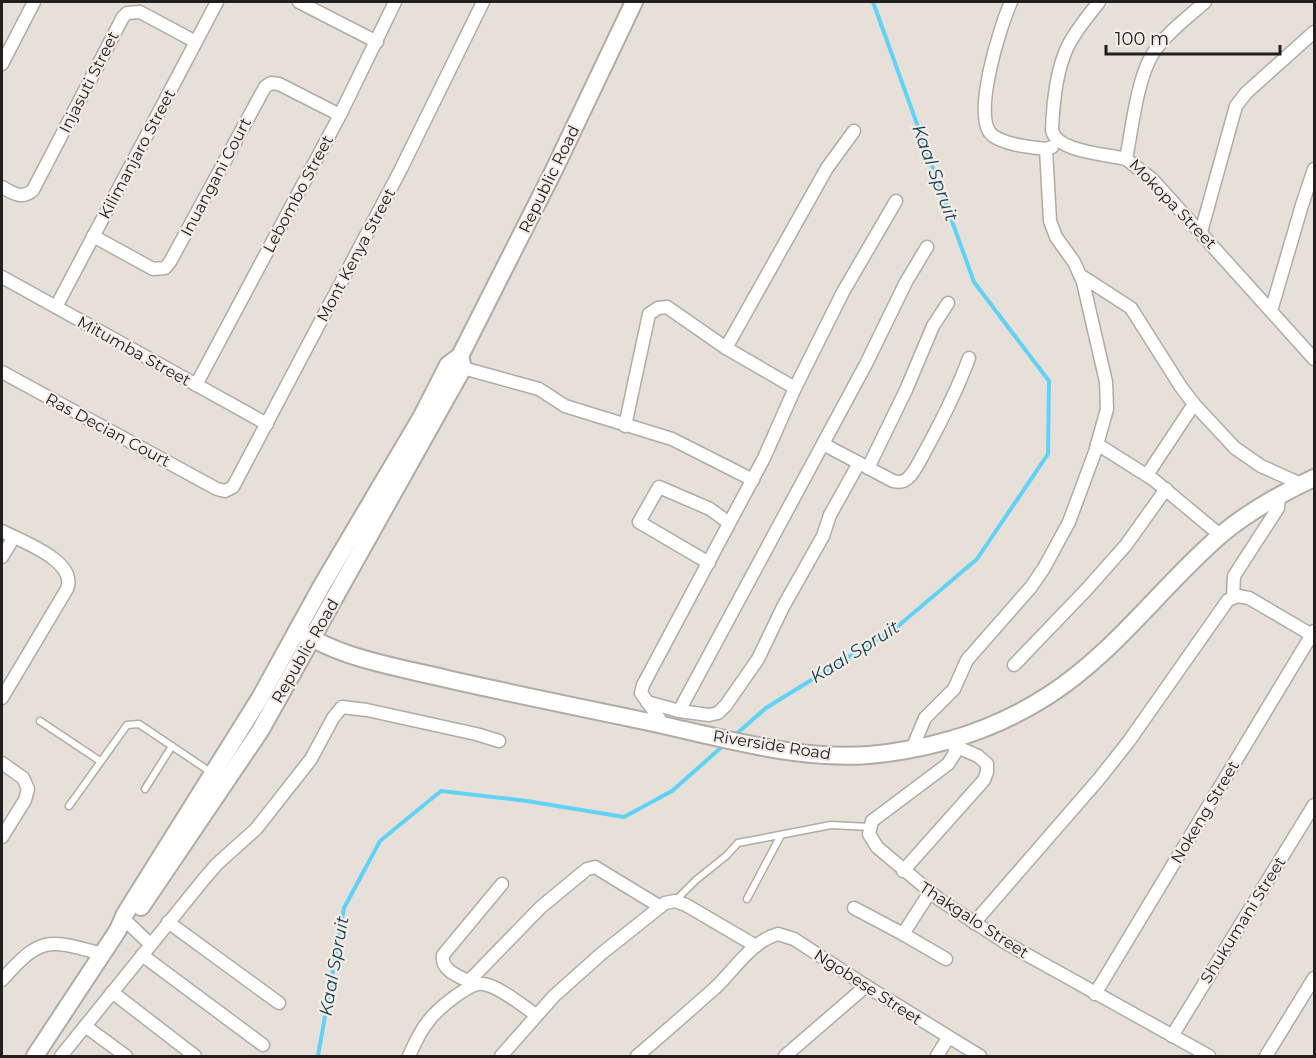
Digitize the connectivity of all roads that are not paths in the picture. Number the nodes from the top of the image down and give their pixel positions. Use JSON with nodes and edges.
{"nodes":[{"id":1,"x":34,"y":2,"type":"edge"},
{"id":2,"x":217,"y":2,"type":"edge"},
{"id":3,"x":299,"y":2,"type":"edge"},
{"id":4,"x":395,"y":2,"type":"edge"},
{"id":5,"x":483,"y":2,"type":"edge"},
{"id":6,"x":634,"y":2,"type":"edge"},
{"id":7,"x":1011,"y":2,"type":"edge"},
{"id":8,"x":1099,"y":2,"type":"edge"},
{"id":9,"x":1205,"y":2,"type":"edge"},
{"id":10,"x":1314,"y":32,"type":"edge"},
{"id":11,"x":196,"y":42,"type":"junction"},
{"id":12,"x":377,"y":42,"type":"junction"},
{"id":13,"x":2,"y":64,"type":"edge"},
{"id":14,"x":340,"y":115,"type":"junction"},
{"id":15,"x":854,"y":131,"type":"dead end"},
{"id":16,"x":1051,"y":145,"type":"junction"},
{"id":17,"x":1126,"y":159,"type":"junction"},
{"id":18,"x":1314,"y":169,"type":"edge"},
{"id":19,"x":2,"y":187,"type":"edge"},
{"id":20,"x":896,"y":201,"type":"dead end"},
{"id":21,"x":1201,"y":232,"type":"junction"},
{"id":22,"x":93,"y":236,"type":"junction"},
{"id":23,"x":927,"y":247,"type":"dead end"},
{"id":24,"x":1080,"y":275,"type":"junction"},
{"id":25,"x":2,"y":277,"type":"edge"},
{"id":26,"x":948,"y":303,"type":"dead end"},
{"id":27,"x":56,"y":307,"type":"junction"},
{"id":28,"x":1271,"y":311,"type":"junction"},
{"id":29,"x":726,"y":348,"type":"junction"},
{"id":30,"x":969,"y":358,"type":"dead end"},
{"id":31,"x":1314,"y":359,"type":"edge"},
{"id":32,"x":462,"y":362,"type":"junction"},
{"id":33,"x":2,"y":372,"type":"edge"},
{"id":34,"x":196,"y":385,"type":"junction"},
{"id":35,"x":795,"y":388,"type":"junction"},
{"id":36,"x":1194,"y":405,"type":"junction"},
{"id":37,"x":267,"y":424,"type":"junction"},
{"id":38,"x":625,"y":426,"type":"junction"},
{"id":39,"x":823,"y":444,"type":"junction"},
{"id":40,"x":1097,"y":444,"type":"junction"},
{"id":41,"x":863,"y":466,"type":"junction"},
{"id":42,"x":1148,"y":475,"type":"junction"},
{"id":43,"x":753,"y":480,"type":"junction"},
{"id":44,"x":1308,"y":481,"type":"edge"},
{"id":45,"x":215,"y":488,"type":"joint"},
{"id":46,"x":1166,"y":489,"type":"junction"},
{"id":47,"x":1279,"y":495,"type":"junction"},
{"id":48,"x":729,"y":523,"type":"junction"},
{"id":49,"x":2,"y":531,"type":"edge"},
{"id":50,"x":1220,"y":536,"type":"junction"},
{"id":51,"x":14,"y":537,"type":"junction"},
{"id":52,"x":2,"y":557,"type":"edge"},
{"id":53,"x":709,"y":563,"type":"junction"},
{"id":54,"x":1233,"y":597,"type":"junction"},
{"id":55,"x":297,"y":631,"type":"junction"},
{"id":56,"x":1314,"y":634,"type":"edge"},
{"id":57,"x":313,"y":639,"type":"junction"},
{"id":58,"x":1014,"y":665,"type":"dead end"},
{"id":59,"x":2,"y":698,"type":"edge"},
{"id":60,"x":647,"y":702,"type":"junction"},
{"id":61,"x":679,"y":711,"type":"junction"},
{"id":62,"x":40,"y":721,"type":"dead end"},
{"id":63,"x":663,"y":724,"type":"junction"},
{"id":64,"x":499,"y":741,"type":"dead end"},
{"id":65,"x":955,"y":743,"type":"junction"},
{"id":66,"x":172,"y":746,"type":"junction"},
{"id":67,"x":912,"y":748,"type":"junction"},
{"id":68,"x":100,"y":761,"type":"junction"},
{"id":69,"x":2,"y":763,"type":"edge"},
{"id":70,"x":213,"y":773,"type":"junction"},
{"id":71,"x":145,"y":789,"type":"dead end"},
{"id":72,"x":1314,"y":805,"type":"edge"},
{"id":73,"x":69,"y":806,"type":"dead end"},
{"id":74,"x":870,"y":827,"type":"junction"},
{"id":75,"x":781,"y":835,"type":"junction"},
{"id":76,"x":2,"y":837,"type":"edge"},
{"id":77,"x":903,"y":871,"type":"junction"},
{"id":78,"x":502,"y":884,"type":"dead end"},
{"id":79,"x":930,"y":892,"type":"junction"},
{"id":80,"x":747,"y":899,"type":"dead end"},
{"id":81,"x":675,"y":901,"type":"junction"},
{"id":82,"x":659,"y":906,"type":"junction"},
{"id":83,"x":854,"y":908,"type":"dead end"},
{"id":84,"x":168,"y":922,"type":"junction"},
{"id":85,"x":975,"y":923,"type":"junction"},
{"id":86,"x":123,"y":926,"type":"junction"},
{"id":87,"x":903,"y":934,"type":"junction"},
{"id":88,"x":756,"y":946,"type":"junction"},
{"id":89,"x":146,"y":950,"type":"junction"},
{"id":90,"x":102,"y":954,"type":"junction"},
{"id":91,"x":946,"y":959,"type":"dead end"},
{"id":92,"x":1314,"y":978,"type":"edge"},
{"id":93,"x":2,"y":980,"type":"edge"},
{"id":94,"x":473,"y":982,"type":"junction"},
{"id":95,"x":866,"y":986,"type":"junction"},
{"id":96,"x":112,"y":992,"type":"junction"},
{"id":97,"x":1095,"y":994,"type":"junction"},
{"id":98,"x":279,"y":1003,"type":"dead end"},
{"id":99,"x":536,"y":1015,"type":"junction"},
{"id":100,"x":85,"y":1026,"type":"junction"},
{"id":101,"x":1172,"y":1036,"type":"junction"},
{"id":102,"x":948,"y":1038,"type":"junction"},
{"id":103,"x":263,"y":1045,"type":"dead end"},
{"id":104,"x":44,"y":1053,"type":"edge"},
{"id":105,"x":61,"y":1056,"type":"edge"},
{"id":106,"x":126,"y":1056,"type":"edge"},
{"id":107,"x":195,"y":1056,"type":"edge"},
{"id":108,"x":409,"y":1056,"type":"edge"},
{"id":109,"x":501,"y":1056,"type":"edge"},
{"id":110,"x":638,"y":1056,"type":"edge"},
{"id":111,"x":785,"y":1056,"type":"edge"},
{"id":112,"x":937,"y":1056,"type":"edge"},
{"id":113,"x":980,"y":1056,"type":"edge"},
{"id":114,"x":1209,"y":1056,"type":"edge"},
{"id":115,"x":1266,"y":1056,"type":"edge"}],
"edges":[{"from":1,"to":13,"type":"street"},
{"from":2,"to":11,"type":"street","name":"Kilimanjaro Street"},
{"from":3,"to":12,"type":"street"},
{"from":4,"to":12,"type":"street","name":"Lebombo Street"},
{"from":5,"to":37,"type":"street","name":"Mont Kenya Street"},
{"from":6,"to":32,"type":"street","name":"Republic Road"},
{"from":7,"to":16,"type":"street"},
{"from":8,"to":16,"type":"street"},
{"from":9,"to":17,"type":"street","name":"Mokopa Street"},
{"from":10,"to":21,"type":"street"},
{"from":11,"to":19,"type":"street","name":"Injasuti Street"},
{"from":11,"to":22,"type":"street","name":"Kilimanjaro Street"},
{"from":12,"to":14,"type":"street","name":"Lebombo Street"},
{"from":14,"to":22,"type":"street","name":"Inuangani Court"},
{"from":14,"to":34,"type":"street","name":"Lebombo Street"},
{"from":15,"to":29,"type":"street"},
{"from":16,"to":17,"type":"street"},
{"from":16,"to":24,"type":"street"},
{"from":17,"to":21,"type":"street","name":"Mokopa Street"},
{"from":18,"to":28,"type":"street"},
{"from":20,"to":35,"type":"street"},
{"from":21,"to":28,"type":"street","name":"Mokopa Street"},
{"from":22,"to":27,"type":"street","name":"Kilimanjaro Street"},
{"from":23,"to":39,"type":"street"},
{"from":24,"to":36,"type":"street"},
{"from":24,"to":40,"type":"street"},
{"from":25,"to":27,"type":"street","name":"Mitumba Street"},
{"from":26,"to":41,"type":"street"},
{"from":27,"to":34,"type":"street","name":"Mitumba Street"},
{"from":28,"to":31,"type":"street","name":"Mokopa Street"},
{"from":29,"to":35,"type":"street"},
{"from":29,"to":38,"type":"street"},
{"from":30,"to":41,"type":"street"},
{"from":32,"to":38,"type":"street"},
{"from":32,"to":55,"type":"street","name":"Republic Road"},
{"from":32,"to":57,"type":"street","name":"Republic Road"},
{"from":33,"to":45,"type":"street","name":"Ras Decian Court"},
{"from":34,"to":37,"type":"street","name":"Mitumba Street"},
{"from":35,"to":43,"type":"street"},
{"from":36,"to":42,"type":"street"},
{"from":36,"to":44,"type":"street"},
{"from":37,"to":45,"type":"street","name":"Mont Kenya Street"},
{"from":38,"to":43,"type":"street"},
{"from":39,"to":41,"type":"street"},
{"from":39,"to":61,"type":"street"},
{"from":40,"to":42,"type":"street"},
{"from":40,"to":67,"type":"street"},
{"from":41,"to":61,"type":"street"},
{"from":42,"to":46,"type":"street"},
{"from":43,"to":48,"type":"street"},
{"from":44,"to":47,"type":"street","name":"Riverside Road"},
{"from":46,"to":50,"type":"street"},
{"from":46,"to":58,"type":"street"},
{"from":47,"to":50,"type":"street","name":"Riverside Road"},
{"from":47,"to":54,"type":"street"},
{"from":48,"to":53,"type":"street"},
{"from":48,"to":53,"type":"street"},
{"from":49,"to":51,"type":"street"},
{"from":50,"to":65,"type":"street","name":"Riverside Road"},
{"from":51,"to":52,"type":"street"},
{"from":51,"to":59,"type":"street"},
{"from":53,"to":60,"type":"street"},
{"from":54,"to":56,"type":"street"},
{"from":54,"to":85,"type":"street"},
{"from":55,"to":57,"type":"street","name":"Riverside Road"},
{"from":55,"to":70,"type":"street","name":"Republic Road"},
{"from":56,"to":97,"type":"street","name":"Nokeng Street"},
{"from":57,"to":63,"type":"street","name":"Riverside Road"},
{"from":57,"to":86,"type":"street","name":"Republic Road"},
{"from":60,"to":61,"type":"street"},
{"from":60,"to":63,"type":"street"},
{"from":62,"to":68,"type":"lane"},
{"from":63,"to":67,"type":"street","name":"Riverside Road"},
{"from":64,"to":84,"type":"street"},
{"from":65,"to":67,"type":"street","name":"Riverside Road"},
{"from":65,"to":74,"type":"street"},
{"from":65,"to":77,"type":"street"},
{"from":66,"to":68,"type":"lane"},
{"from":66,"to":70,"type":"lane"},
{"from":66,"to":71,"type":"lane"},
{"from":68,"to":73,"type":"lane"},
{"from":69,"to":76,"type":"street"},
{"from":70,"to":86,"type":"street","name":"Republic Road"},
{"from":72,"to":101,"type":"street","name":"Shukumani Street"},
{"from":74,"to":75,"type":"lane"},
{"from":74,"to":77,"type":"street","name":"Thakgalo Street"},
{"from":75,"to":80,"type":"lane"},
{"from":75,"to":81,"type":"lane"},
{"from":77,"to":79,"type":"street","name":"Thakgalo Street"},
{"from":78,"to":94,"type":"street"},
{"from":79,"to":85,"type":"street","name":"Thakgalo Street"},
{"from":79,"to":87,"type":"street"},
{"from":81,"to":82,"type":"street"},
{"from":81,"to":88,"type":"street"},
{"from":82,"to":94,"type":"street"},
{"from":82,"to":99,"type":"street"},
{"from":83,"to":87,"type":"street"},
{"from":84,"to":89,"type":"street"},
{"from":84,"to":98,"type":"street"},
{"from":85,"to":97,"type":"street","name":"Thakgalo Street"},
{"from":86,"to":89,"type":"street"},
{"from":86,"to":90,"type":"street","name":"Republic Road"},
{"from":87,"to":91,"type":"street"},
{"from":88,"to":95,"type":"street","name":"Ngobese Street"},
{"from":88,"to":110,"type":"street"},
{"from":89,"to":96,"type":"street"},
{"from":89,"to":103,"type":"street"},
{"from":90,"to":93,"type":"street"},
{"from":90,"to":104,"type":"street","name":"Republic Road"},
{"from":92,"to":115,"type":"street"},
{"from":94,"to":99,"type":"street"},
{"from":94,"to":108,"type":"street"},
{"from":95,"to":102,"type":"street","name":"Ngobese Street"},
{"from":95,"to":111,"type":"street"},
{"from":96,"to":100,"type":"street"},
{"from":96,"to":107,"type":"street"},
{"from":97,"to":101,"type":"street","name":"Thakgalo Street"},
{"from":99,"to":109,"type":"street"},
{"from":100,"to":105,"type":"street"},
{"from":100,"to":106,"type":"street"},
{"from":101,"to":114,"type":"street","name":"Thakgalo Street"},
{"from":102,"to":112,"type":"street"},
{"from":102,"to":113,"type":"street","name":"Ngobese Street"}]}
